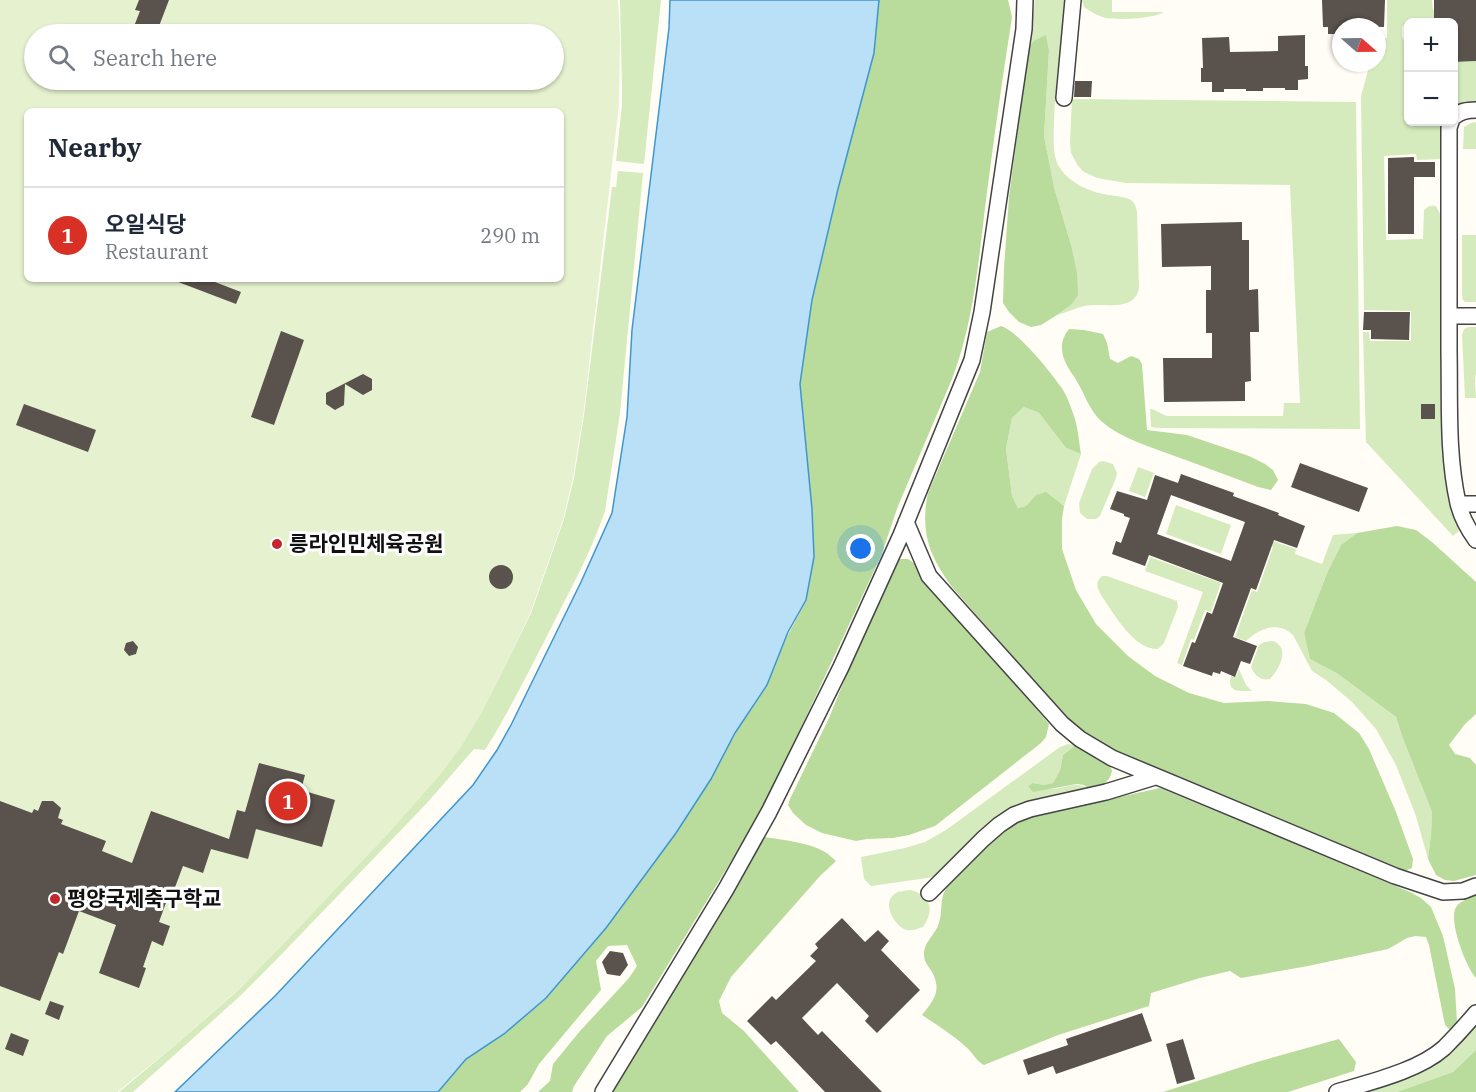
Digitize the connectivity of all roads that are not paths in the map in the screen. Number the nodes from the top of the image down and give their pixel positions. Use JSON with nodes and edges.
{"nodes":[{"id":1,"x":1025,"y":0,"type":"edge"},
{"id":2,"x":1073,"y":0,"type":"edge"},
{"id":3,"x":1064,"y":98,"type":"dead end"},
{"id":4,"x":1476,"y":110,"type":"edge"},
{"id":5,"x":1458,"y":113,"type":"edge"},
{"id":6,"x":1449,"y":126,"type":"edge"},
{"id":7,"x":1449,"y":316,"type":"junction"},
{"id":8,"x":1476,"y":316,"type":"edge"},
{"id":9,"x":1459,"y":504,"type":"junction"},
{"id":10,"x":1476,"y":504,"type":"edge"},
{"id":11,"x":906,"y":522,"type":"junction"},
{"id":12,"x":1476,"y":540,"type":"edge"},
{"id":13,"x":1155,"y":777,"type":"junction"},
{"id":14,"x":1476,"y":886,"type":"edge"},
{"id":15,"x":929,"y":893,"type":"dead end"},
{"id":16,"x":1476,"y":1014,"type":"edge"},
{"id":17,"x":603,"y":1092,"type":"edge"},
{"id":18,"x":1337,"y":1092,"type":"edge"}],
"edges":[{"from":1,"to":11,"type":"street"},
{"from":2,"to":3,"type":"street"},
{"from":4,"to":5,"type":"street"},
{"from":6,"to":7,"type":"street"},
{"from":7,"to":8,"type":"street"},
{"from":7,"to":9,"type":"street"},
{"from":9,"to":10,"type":"street"},
{"from":9,"to":12,"type":"street"},
{"from":11,"to":13,"type":"street"},
{"from":11,"to":17,"type":"street"},
{"from":13,"to":14,"type":"street"},
{"from":13,"to":15,"type":"street"},
{"from":16,"to":18,"type":"street"}]}
